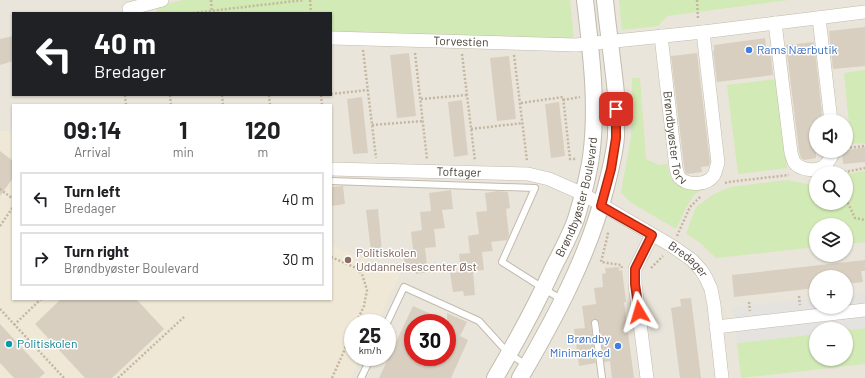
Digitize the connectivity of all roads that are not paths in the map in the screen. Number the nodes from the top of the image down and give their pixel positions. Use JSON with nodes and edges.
{"nodes":[{"id":1,"x":162,"y":0,"type":"edge"},
{"id":2,"x":585,"y":0,"type":"edge"},
{"id":3,"x":605,"y":0,"type":"edge"},
{"id":4,"x":130,"y":12,"type":"edge"},
{"id":5,"x":865,"y":12,"type":"edge"},
{"id":6,"x":819,"y":18,"type":"junction"},
{"id":7,"x":776,"y":23,"type":"junction"},
{"id":8,"x":701,"y":32,"type":"junction"},
{"id":9,"x":661,"y":36,"type":"junction"},
{"id":10,"x":332,"y":38,"type":"edge"},
{"id":11,"x":610,"y":41,"type":"junction"},
{"id":12,"x":590,"y":43,"type":"junction"},
{"id":13,"x":830,"y":114,"type":"edge"},
{"id":14,"x":831,"y":158,"type":"edge"},
{"id":15,"x":332,"y":169,"type":"edge"},
{"id":16,"x":332,"y":181,"type":"edge"},
{"id":17,"x":583,"y":194,"type":"junction"},
{"id":18,"x":601,"y":206,"type":"junction"},
{"id":19,"x":652,"y":235,"type":"junction"},
{"id":20,"x":544,"y":288,"type":"junction"},
{"id":21,"x":562,"y":300,"type":"junction"},
{"id":22,"x":865,"y":310,"type":"edge"},
{"id":23,"x":391,"y":314,"type":"edge"},
{"id":24,"x":595,"y":323,"type":"dead end"},
{"id":25,"x":716,"y":328,"type":"junction"},
{"id":26,"x":510,"y":354,"type":"junction"},
{"id":27,"x":367,"y":366,"type":"edge"},
{"id":28,"x":524,"y":371,"type":"edge"},
{"id":29,"x":361,"y":378,"type":"edge"},
{"id":30,"x":495,"y":378,"type":"edge"},
{"id":31,"x":602,"y":378,"type":"edge"},
{"id":32,"x":647,"y":378,"type":"edge"},
{"id":33,"x":722,"y":378,"type":"edge"}],
"edges":[{"from":1,"to":4,"type":"street"},
{"from":2,"to":12,"type":"street","name":"Brøndbyøster Boulevard"},
{"from":3,"to":11,"type":"street","name":"Brøndbyøster Boulevard"},
{"from":5,"to":6,"type":"street"},
{"from":6,"to":7,"type":"street"},
{"from":6,"to":13,"type":"street"},
{"from":7,"to":8,"type":"street"},
{"from":7,"to":14,"type":"street"},
{"from":8,"to":9,"type":"street"},
{"from":8,"to":9,"type":"street","name":"Brøndbyøster Torv"},
{"from":9,"to":11,"type":"street"},
{"from":10,"to":12,"type":"street","name":"Torvestien"},
{"from":11,"to":12,"type":"street"},
{"from":11,"to":18,"type":"street","name":"Brøndbyøster Boulevard"},
{"from":12,"to":17,"type":"street","name":"Brøndbyøster Boulevard"},
{"from":15,"to":17,"type":"street","name":"Toftager"},
{"from":16,"to":20,"type":"lane"},
{"from":17,"to":18,"type":"street","name":"Bredager"},
{"from":17,"to":20,"type":"street","name":"Brøndbyøster Boulevard"},
{"from":18,"to":19,"type":"street","name":"Bredager"},
{"from":18,"to":21,"type":"street","name":"Brøndbyøster Boulevard"},
{"from":19,"to":25,"type":"street","name":"Bredager"},
{"from":19,"to":32,"type":"street"},
{"from":20,"to":21,"type":"lane"},
{"from":20,"to":26,"type":"street","name":"Brøndbyøster Boulevard"},
{"from":21,"to":28,"type":"street","name":"Brøndbyøster Boulevard"},
{"from":22,"to":25,"type":"street"},
{"from":23,"to":26,"type":"lane"},
{"from":24,"to":31,"type":"lane"},
{"from":25,"to":33,"type":"street","name":"Bredager"},
{"from":26,"to":28,"type":"lane"},
{"from":26,"to":30,"type":"street","name":"Brøndbyøster Boulevard"},
{"from":27,"to":29,"type":"lane"}]}
